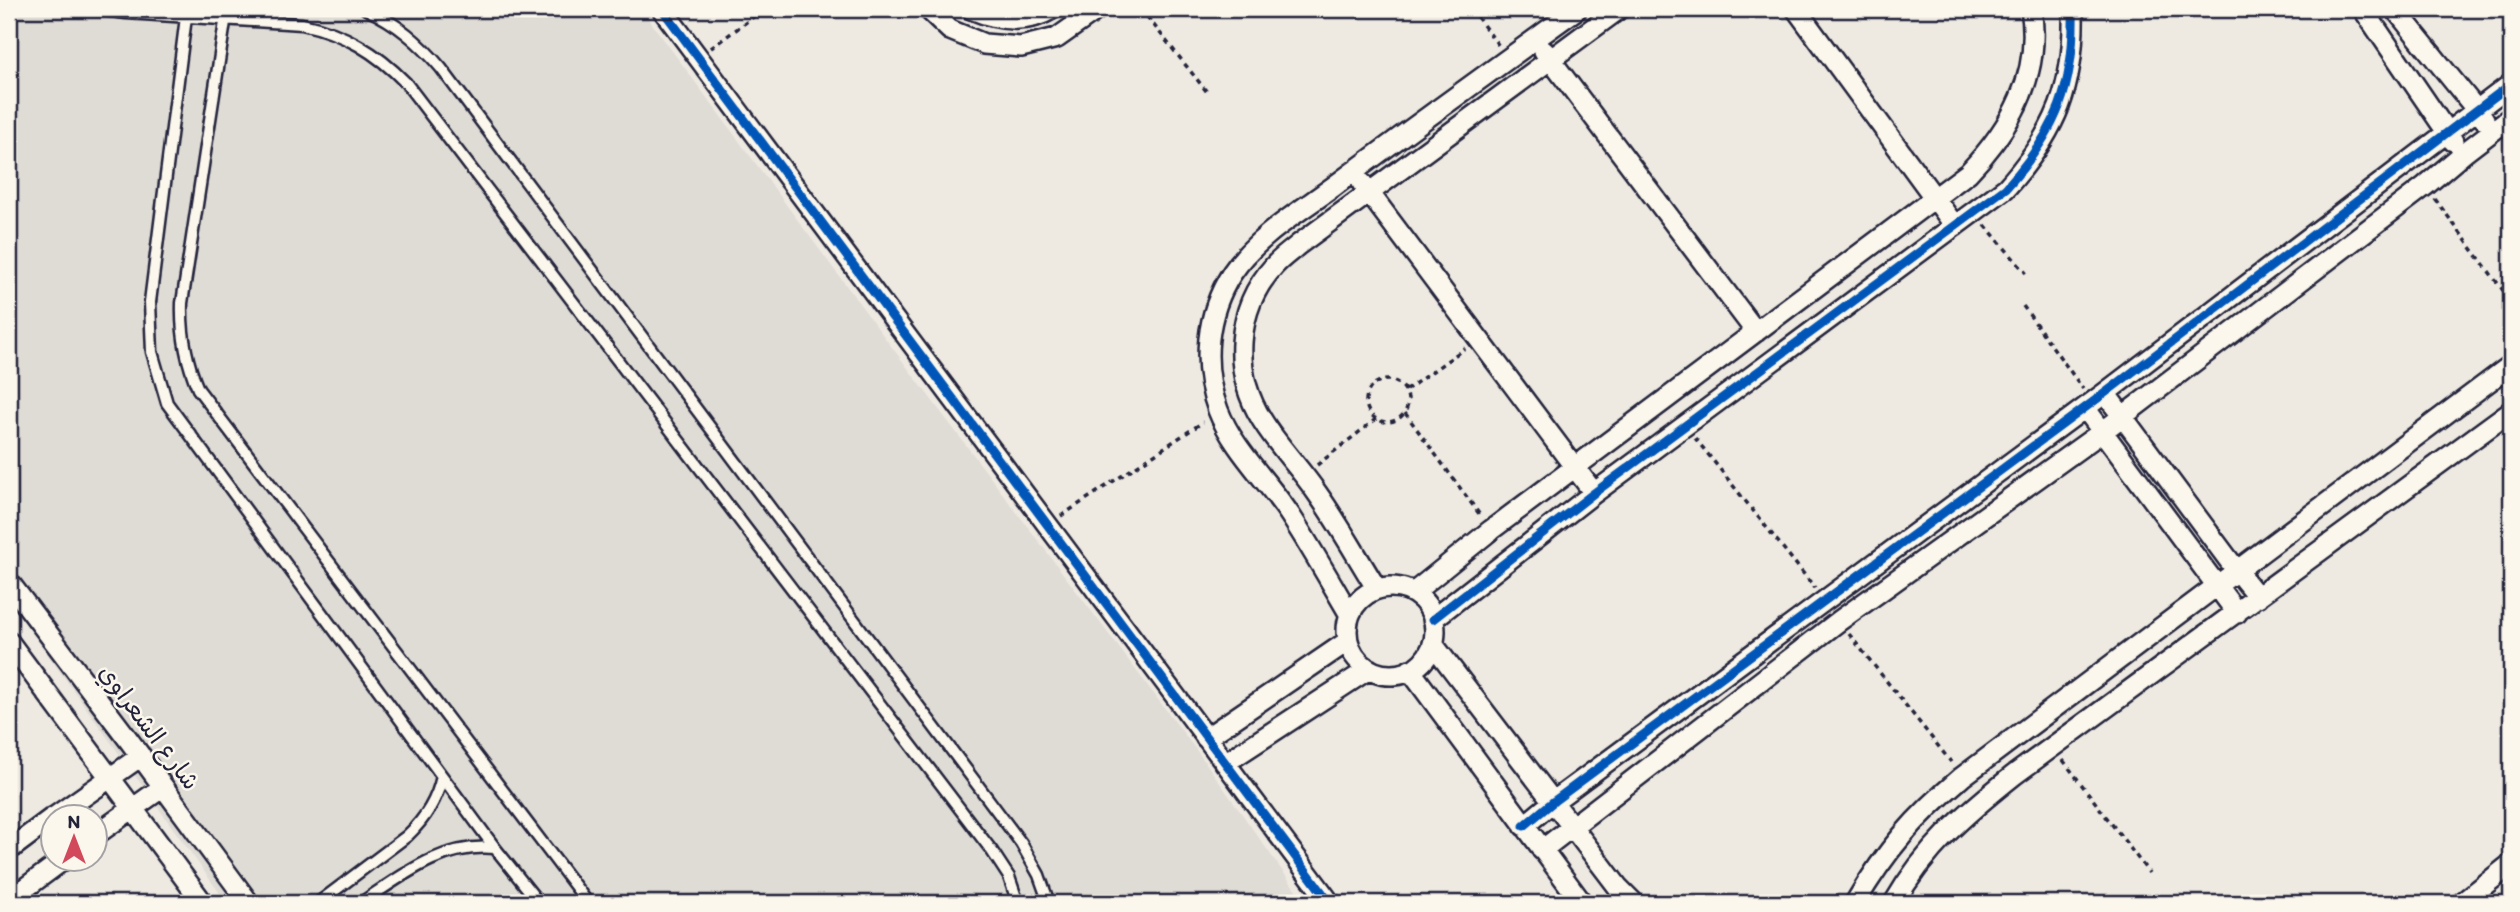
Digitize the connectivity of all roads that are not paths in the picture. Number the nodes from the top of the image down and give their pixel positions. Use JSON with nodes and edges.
{"nodes":[{"id":1,"x":95,"y":9,"type":"edge"},
{"id":2,"x":366,"y":9,"type":"edge"},
{"id":3,"x":662,"y":9,"type":"edge"},
{"id":4,"x":928,"y":9,"type":"edge"},
{"id":5,"x":971,"y":9,"type":"edge"},
{"id":6,"x":1052,"y":9,"type":"edge"},
{"id":7,"x":1098,"y":9,"type":"edge"},
{"id":8,"x":1577,"y":9,"type":"edge"},
{"id":9,"x":1619,"y":9,"type":"edge"},
{"id":10,"x":1796,"y":9,"type":"edge"},
{"id":11,"x":2031,"y":9,"type":"edge"},
{"id":12,"x":2073,"y":9,"type":"edge"},
{"id":13,"x":2363,"y":9,"type":"edge"},
{"id":14,"x":2395,"y":9,"type":"edge"},
{"id":15,"x":226,"y":14,"type":"edge"},
{"id":16,"x":186,"y":17,"type":"junction"},
{"id":17,"x":1535,"y":39,"type":"junction"},
{"id":18,"x":1550,"y":59,"type":"junction"},
{"id":19,"x":2511,"y":84,"type":"edge"},
{"id":20,"x":2476,"y":110,"type":"junction"},
{"id":21,"x":2511,"y":117,"type":"edge"},
{"id":22,"x":2494,"y":130,"type":"junction"},
{"id":23,"x":2446,"y":133,"type":"junction"},
{"id":24,"x":2463,"y":153,"type":"junction"},
{"id":25,"x":1353,"y":172,"type":"junction"},
{"id":26,"x":1368,"y":192,"type":"junction"},
{"id":27,"x":1934,"y":199,"type":"junction"},
{"id":28,"x":1955,"y":226,"type":"junction"},
{"id":29,"x":1821,"y":284,"type":"junction"},
{"id":30,"x":1842,"y":310,"type":"junction"},
{"id":31,"x":1756,"y":332,"type":"junction"},
{"id":32,"x":2511,"y":365,"type":"edge"},
{"id":33,"x":2094,"y":401,"type":"junction"},
{"id":34,"x":2511,"y":411,"type":"edge"},
{"id":35,"x":2122,"y":417,"type":"junction"},
{"id":36,"x":2102,"y":432,"type":"junction"},
{"id":37,"x":1575,"y":467,"type":"junction"},
{"id":38,"x":1594,"y":493,"type":"junction"},
{"id":39,"x":2236,"y":571,"type":"junction"},
{"id":40,"x":10,"y":586,"type":"edge"},
{"id":41,"x":2217,"y":586,"type":"junction"},
{"id":42,"x":1377,"y":589,"type":"junction"},
{"id":43,"x":1413,"y":593,"type":"junction"},
{"id":44,"x":2258,"y":597,"type":"junction"},
{"id":45,"x":2236,"y":613,"type":"junction"},
{"id":46,"x":1350,"y":615,"type":"junction"},
{"id":47,"x":1433,"y":619,"type":"junction"},
{"id":48,"x":1348,"y":641,"type":"junction"},
{"id":49,"x":9,"y":642,"type":"edge"},
{"id":50,"x":1433,"y":644,"type":"junction"},
{"id":51,"x":1369,"y":669,"type":"junction"},
{"id":52,"x":1410,"y":670,"type":"junction"},
{"id":53,"x":1206,"y":738,"type":"junction"},
{"id":54,"x":141,"y":756,"type":"junction"},
{"id":55,"x":1225,"y":763,"type":"junction"},
{"id":56,"x":109,"y":776,"type":"junction"},
{"id":57,"x":442,"y":776,"type":"junction"},
{"id":58,"x":163,"y":787,"type":"junction"},
{"id":59,"x":1554,"y":801,"type":"junction"},
{"id":60,"x":72,"y":804,"type":"edge"},
{"id":61,"x":132,"y":808,"type":"junction"},
{"id":62,"x":1572,"y":825,"type":"junction"},
{"id":63,"x":108,"y":826,"type":"edge"},
{"id":64,"x":1524,"y":826,"type":"junction"},
{"id":65,"x":38,"y":829,"type":"edge"},
{"id":66,"x":495,"y":848,"type":"junction"},
{"id":67,"x":9,"y":850,"type":"edge"},
{"id":68,"x":1542,"y":850,"type":"junction"},
{"id":69,"x":2511,"y":864,"type":"edge"},
{"id":70,"x":43,"y":874,"type":"edge"},
{"id":71,"x":246,"y":899,"type":"edge"},
{"id":72,"x":9,"y":900,"type":"edge"},
{"id":73,"x":204,"y":903,"type":"edge"},
{"id":74,"x":261,"y":903,"type":"edge"},
{"id":75,"x":318,"y":903,"type":"edge"},
{"id":76,"x":361,"y":903,"type":"edge"},
{"id":77,"x":539,"y":903,"type":"edge"},
{"id":78,"x":588,"y":903,"type":"edge"},
{"id":79,"x":1018,"y":903,"type":"edge"},
{"id":80,"x":1049,"y":903,"type":"edge"},
{"id":81,"x":1329,"y":903,"type":"edge"},
{"id":82,"x":1582,"y":903,"type":"edge"},
{"id":83,"x":1634,"y":903,"type":"edge"},
{"id":84,"x":1855,"y":903,"type":"edge"},
{"id":85,"x":1894,"y":903,"type":"edge"},
{"id":86,"x":2462,"y":903,"type":"edge"}],
"edges":[{"from":1,"to":16,"type":"lane"},
{"from":2,"to":80,"type":"lane"},
{"from":3,"to":53,"type":"street"},
{"from":4,"to":7,"type":"street"},
{"from":5,"to":6,"type":"street"},
{"from":8,"to":17,"type":"street"},
{"from":9,"to":18,"type":"street"},
{"from":10,"to":27,"type":"street"},
{"from":11,"to":27,"type":"street"},
{"from":12,"to":28,"type":"street"},
{"from":13,"to":23,"type":"street"},
{"from":14,"to":20,"type":"street"},
{"from":15,"to":16,"type":"lane"},
{"from":15,"to":78,"type":"lane"},
{"from":15,"to":79,"type":"lane"},
{"from":16,"to":57,"type":"lane"},
{"from":17,"to":18,"type":"street"},
{"from":17,"to":25,"type":"street"},
{"from":18,"to":26,"type":"street"},
{"from":18,"to":31,"type":"street"},
{"from":19,"to":20,"type":"street"},
{"from":20,"to":22,"type":"street"},
{"from":20,"to":23,"type":"street"},
{"from":21,"to":22,"type":"street"},
{"from":22,"to":24,"type":"street"},
{"from":23,"to":24,"type":"street"},
{"from":23,"to":33,"type":"street"},
{"from":24,"to":35,"type":"street"},
{"from":25,"to":26,"type":"street"},
{"from":25,"to":46,"type":"street"},
{"from":26,"to":37,"type":"street"},
{"from":26,"to":42,"type":"street"},
{"from":27,"to":28,"type":"street"},
{"from":27,"to":29,"type":"street"},
{"from":28,"to":30,"type":"street"},
{"from":29,"to":30,"type":"street"},
{"from":29,"to":31,"type":"street"},
{"from":30,"to":38,"type":"street"},
{"from":31,"to":37,"type":"street"},
{"from":32,"to":39,"type":"street"},
{"from":33,"to":35,"type":"street"},
{"from":33,"to":36,"type":"street"},
{"from":33,"to":59,"type":"street"},
{"from":34,"to":44,"type":"street"},
{"from":35,"to":36,"type":"street"},
{"from":35,"to":39,"type":"street"},
{"from":36,"to":41,"type":"street"},
{"from":36,"to":62,"type":"street"},
{"from":37,"to":38,"type":"street"},
{"from":37,"to":43,"type":"street"},
{"from":38,"to":47,"type":"street"},
{"from":39,"to":41,"type":"street"},
{"from":39,"to":44,"type":"street"},
{"from":40,"to":54,"type":"street","name":"شارع الشعراوي"},
{"from":41,"to":45,"type":"street"},
{"from":41,"to":84,"type":"street"},
{"from":42,"to":43,"type":"street"},
{"from":42,"to":46,"type":"street"},
{"from":43,"to":47,"type":"street"},
{"from":44,"to":45,"type":"street"},
{"from":45,"to":85,"type":"street"},
{"from":46,"to":48,"type":"street"},
{"from":47,"to":50,"type":"street"},
{"from":48,"to":51,"type":"street"},
{"from":48,"to":53,"type":"street"},
{"from":49,"to":56,"type":"street"},
{"from":50,"to":52,"type":"street"},
{"from":50,"to":59,"type":"street"},
{"from":51,"to":52,"type":"street"},
{"from":51,"to":55,"type":"street"},
{"from":52,"to":64,"type":"street"},
{"from":53,"to":55,"type":"street"},
{"from":54,"to":56,"type":"street"},
{"from":54,"to":58,"type":"street","name":"شارع الشعراوي"},
{"from":55,"to":81,"type":"street"},
{"from":56,"to":60,"type":"street"},
{"from":56,"to":61,"type":"street"},
{"from":57,"to":66,"type":"lane"},
{"from":57,"to":75,"type":"lane"},
{"from":58,"to":61,"type":"street"},
{"from":58,"to":71,"type":"street","name":"شارع الشعراوي"},
{"from":59,"to":62,"type":"street"},
{"from":59,"to":64,"type":"street"},
{"from":61,"to":63,"type":"street"},
{"from":61,"to":73,"type":"street"},
{"from":62,"to":68,"type":"street"},
{"from":62,"to":83,"type":"street"},
{"from":64,"to":68,"type":"street"},
{"from":65,"to":67,"type":"street"},
{"from":66,"to":76,"type":"lane"},
{"from":66,"to":77,"type":"lane"},
{"from":68,"to":82,"type":"street"},
{"from":69,"to":86,"type":"street"},
{"from":70,"to":72,"type":"street"},
{"from":71,"to":74,"type":"lane"}]}
